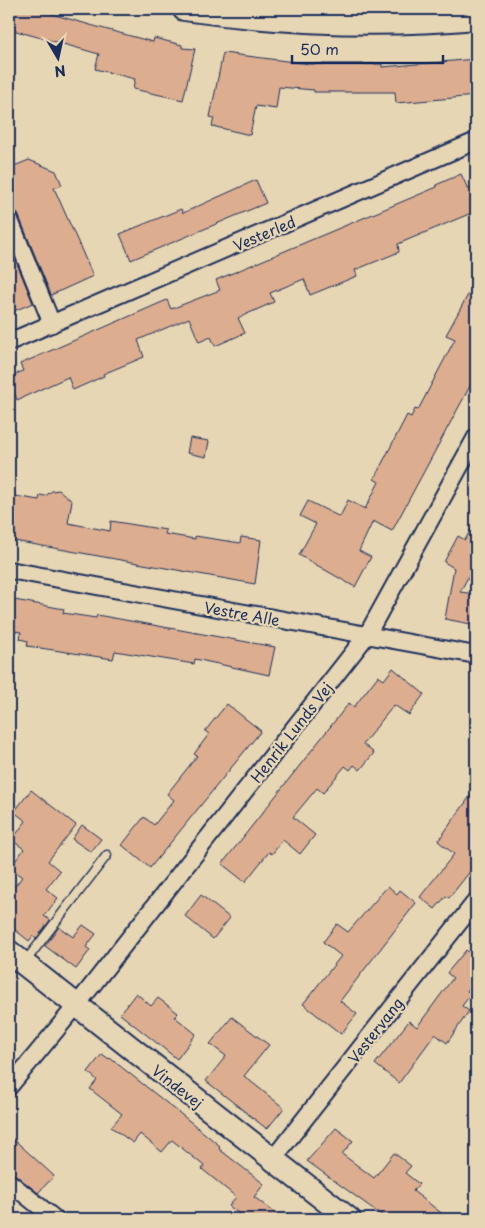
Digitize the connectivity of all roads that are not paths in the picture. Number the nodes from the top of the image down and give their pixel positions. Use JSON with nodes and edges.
{"nodes":[{"id":1,"x":184,"y":9,"type":"edge"},
{"id":2,"x":215,"y":11,"type":"edge"},
{"id":3,"x":476,"y":18,"type":"edge"},
{"id":4,"x":476,"y":141,"type":"edge"},
{"id":5,"x":9,"y":218,"type":"edge"},
{"id":6,"x":52,"y":324,"type":"junction"},
{"id":7,"x":9,"y":342,"type":"edge"},
{"id":8,"x":476,"y":437,"type":"edge"},
{"id":9,"x":9,"y":570,"type":"edge"},
{"id":10,"x":366,"y":635,"type":"junction"},
{"id":11,"x":476,"y":655,"type":"edge"},
{"id":12,"x":107,"y":854,"type":"dead end"},
{"id":13,"x":476,"y":901,"type":"edge"},
{"id":14,"x":16,"y":958,"type":"edge"},
{"id":15,"x":76,"y":1006,"type":"junction"},
{"id":16,"x":9,"y":1087,"type":"edge"},
{"id":17,"x":273,"y":1159,"type":"junction"},
{"id":18,"x":9,"y":1182,"type":"edge"},
{"id":19,"x":55,"y":1219,"type":"edge"},
{"id":20,"x":349,"y":1219,"type":"edge"}],
"edges":[{"from":1,"to":2,"type":"street"},
{"from":2,"to":3,"type":"street"},
{"from":4,"to":6,"type":"street","name":"Vesterled"},
{"from":5,"to":6,"type":"street"},
{"from":6,"to":7,"type":"street","name":"Vesterled"},
{"from":8,"to":10,"type":"street","name":"Henrik Lunds Vej"},
{"from":9,"to":10,"type":"street","name":"Vestre Alle"},
{"from":10,"to":11,"type":"street","name":"Vestre Alle"},
{"from":10,"to":15,"type":"street","name":"Henrik Lunds Vej"},
{"from":12,"to":14,"type":"lane"},
{"from":13,"to":17,"type":"street","name":"Vestervang"},
{"from":14,"to":15,"type":"street","name":"Vindevej"},
{"from":15,"to":16,"type":"street","name":"Henrik Lunds Vej"},
{"from":15,"to":17,"type":"street","name":"Vindevej"},
{"from":17,"to":20,"type":"street","name":"Vindevej"},
{"from":18,"to":19,"type":"street"}]}
